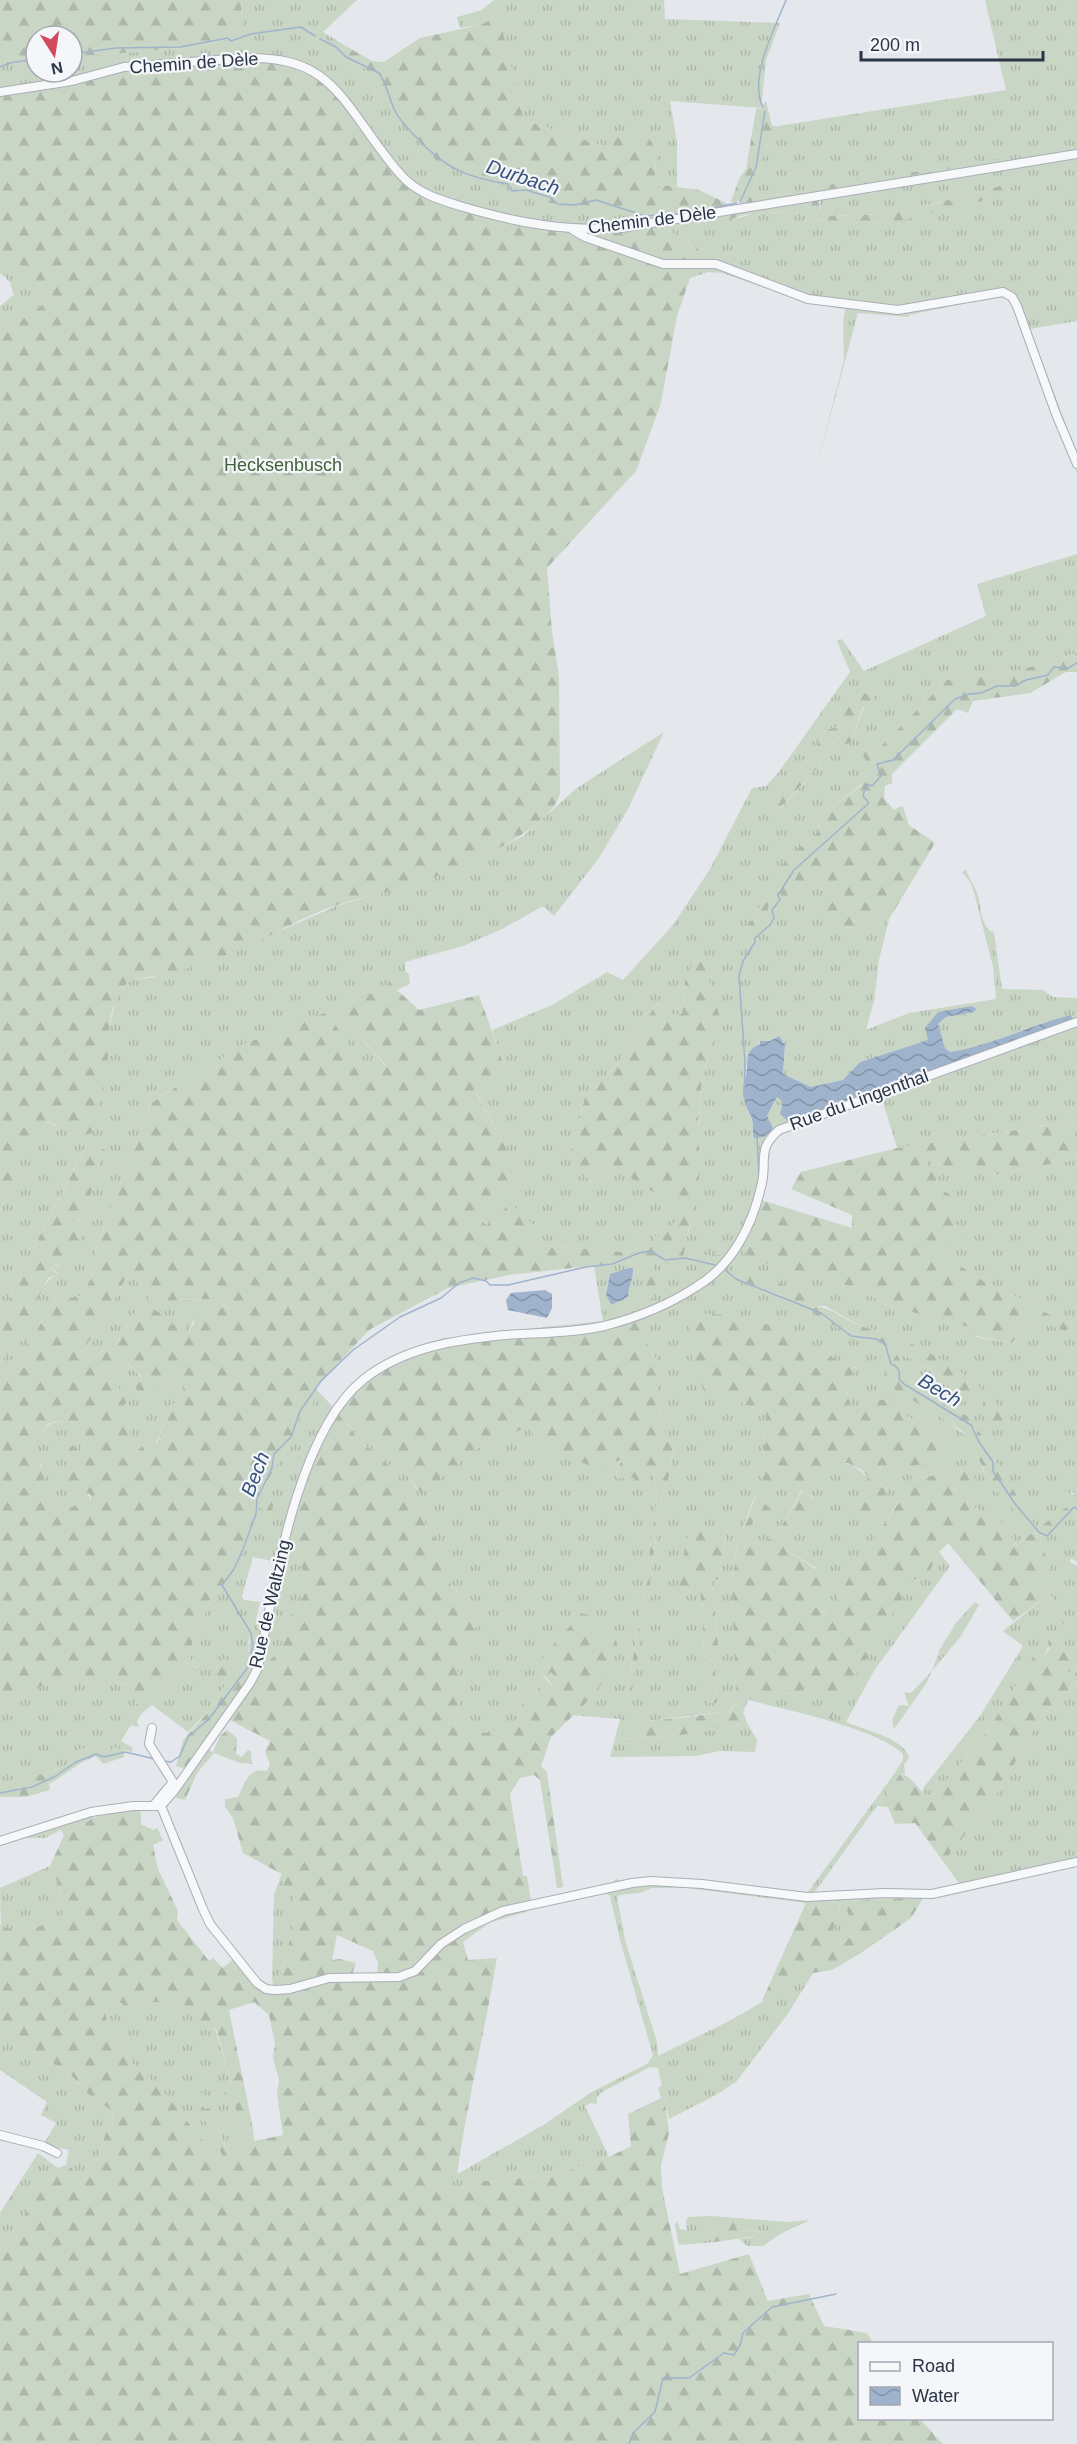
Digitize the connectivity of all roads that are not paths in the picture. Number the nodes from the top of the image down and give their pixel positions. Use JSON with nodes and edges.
{"nodes":[{"id":1,"x":0,"y":92,"type":"edge"},
{"id":2,"x":1077,"y":154,"type":"edge"},
{"id":3,"x":572,"y":229,"type":"junction"},
{"id":4,"x":1077,"y":464,"type":"edge"},
{"id":5,"x":1077,"y":1022,"type":"edge"},
{"id":6,"x":337,"y":1411,"type":"joint"},
{"id":7,"x":152,"y":1728,"type":"dead end"},
{"id":8,"x":199,"y":1753,"type":"junction"},
{"id":9,"x":173,"y":1782,"type":"junction"},
{"id":10,"x":157,"y":1806,"type":"junction"},
{"id":11,"x":0,"y":1841,"type":"edge"},
{"id":12,"x":1077,"y":1862,"type":"edge"},
{"id":13,"x":0,"y":2135,"type":"edge"},
{"id":14,"x":57,"y":2153,"type":"dead end"}],
"edges":[{"from":1,"to":3,"type":"street","name":"Chemin de Dèle"},
{"from":2,"to":3,"type":"street","name":"Chemin de Dèle"},
{"from":3,"to":4,"type":"street"},
{"from":5,"to":6,"type":"street","name":"Rue du Lingenthal"},
{"from":6,"to":8,"type":"street","name":"Rue de Waltzing"},
{"from":7,"to":9,"type":"street"},
{"from":8,"to":9,"type":"street"},
{"from":8,"to":10,"type":"street","name":"Rue de Waltzing"},
{"from":9,"to":10,"type":"street"},
{"from":10,"to":11,"type":"street"},
{"from":10,"to":12,"type":"street"},
{"from":13,"to":14,"type":"street"}]}
